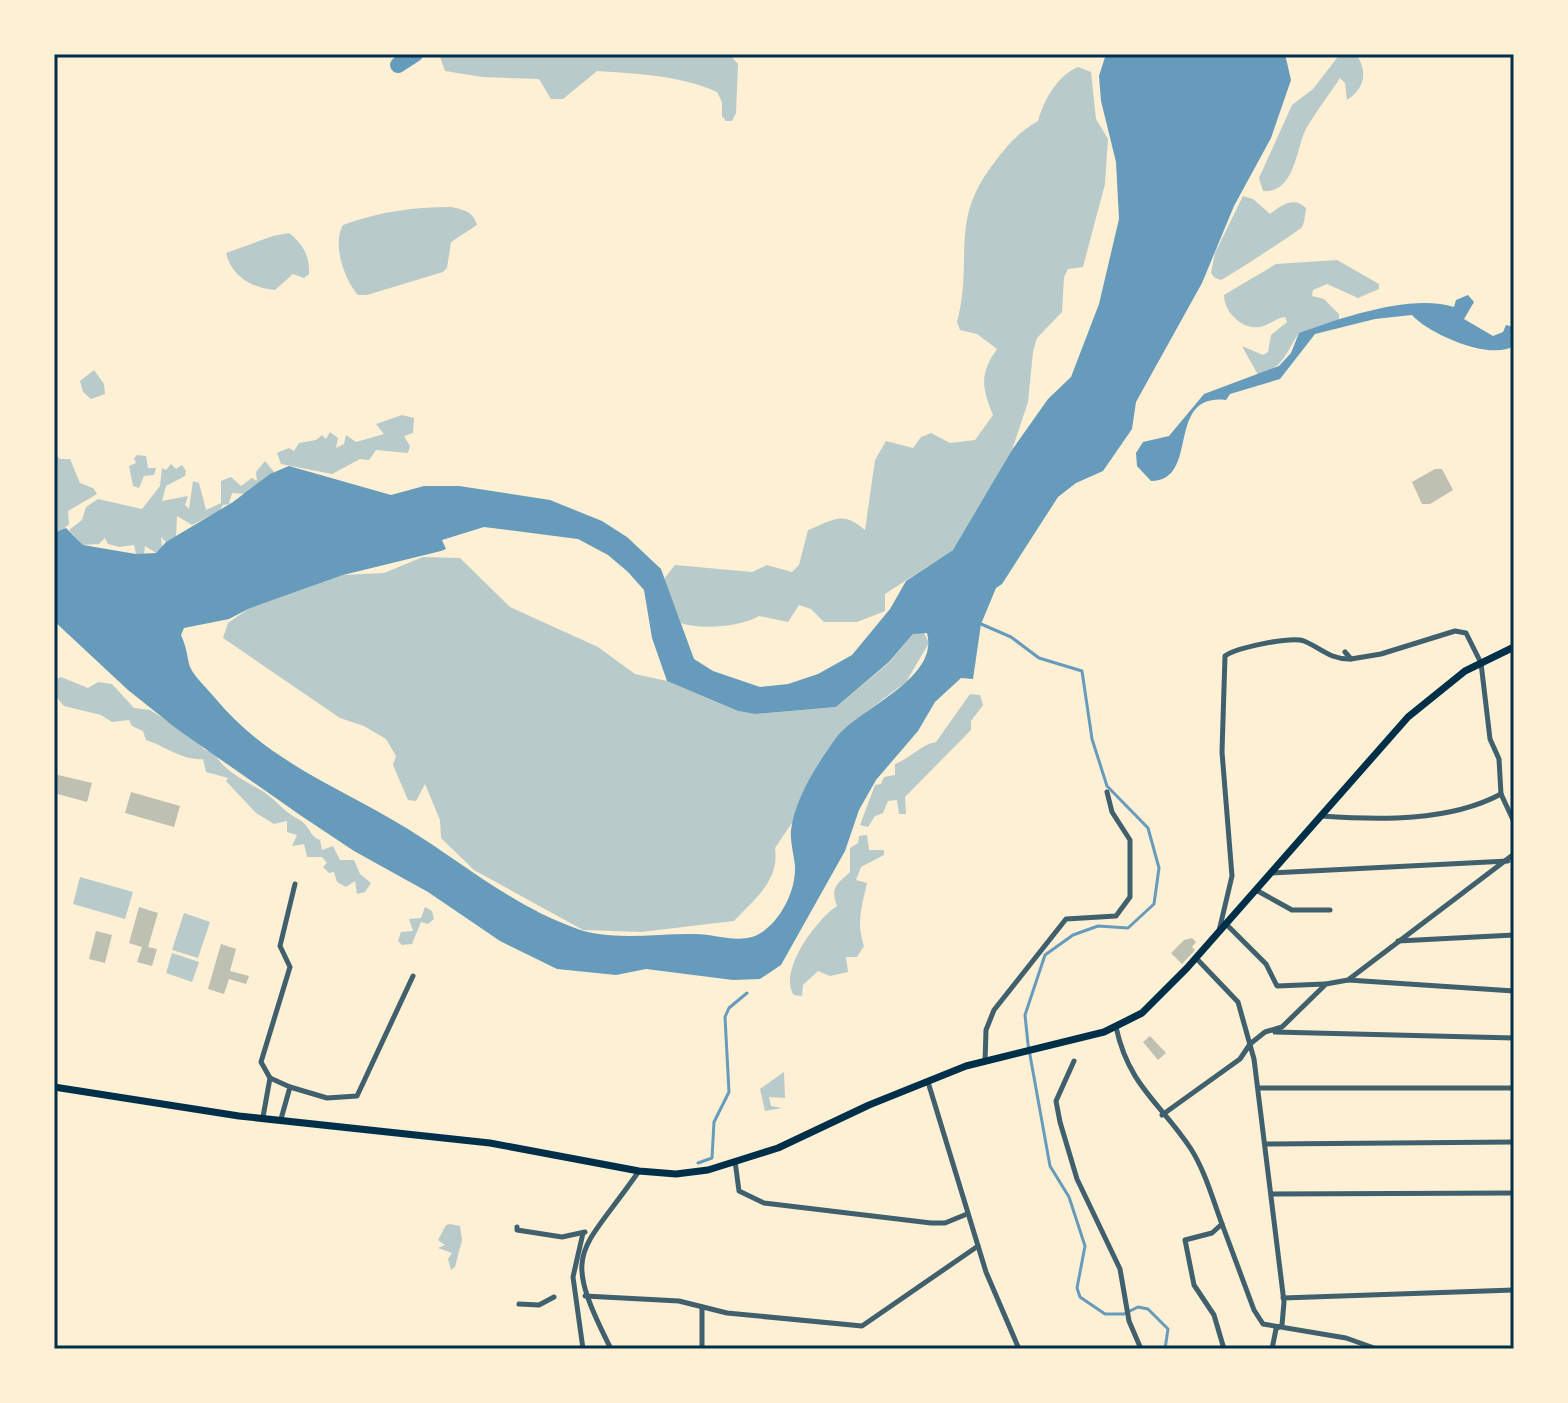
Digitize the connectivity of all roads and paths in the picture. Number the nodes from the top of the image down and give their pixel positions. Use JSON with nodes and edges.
{"nodes":[{"id":1,"x":1514,"y":647,"type":"edge"},
{"id":2,"x":1345,"y":652,"type":"dead end"},
{"id":3,"x":1351,"y":659,"type":"junction"},
{"id":4,"x":1481,"y":663,"type":"junction"},
{"id":5,"x":1107,"y":792,"type":"dead end"},
{"id":6,"x":1501,"y":794,"type":"junction"},
{"id":7,"x":1321,"y":816,"type":"junction"},
{"id":8,"x":1514,"y":822,"type":"edge"},
{"id":9,"x":1514,"y":854,"type":"edge"},
{"id":10,"x":1509,"y":861,"type":"junction"},
{"id":11,"x":1271,"y":873,"type":"junction"},
{"id":12,"x":295,"y":884,"type":"dead end"},
{"id":13,"x":1256,"y":890,"type":"junction"},
{"id":14,"x":1330,"y":910,"type":"dead end"},
{"id":15,"x":1226,"y":924,"type":"junction"},
{"id":16,"x":1219,"y":932,"type":"junction"},
{"id":17,"x":1514,"y":935,"type":"edge"},
{"id":18,"x":1397,"y":941,"type":"junction"},
{"id":19,"x":1196,"y":958,"type":"junction"},
{"id":20,"x":413,"y":976,"type":"dead end"},
{"id":21,"x":1348,"y":980,"type":"junction"},
{"id":22,"x":1326,"y":984,"type":"junction"},
{"id":23,"x":1514,"y":991,"type":"edge"},
{"id":24,"x":1116,"y":1027,"type":"junction"},
{"id":25,"x":1265,"y":1032,"type":"junction"},
{"id":26,"x":1514,"y":1038,"type":"edge"},
{"id":27,"x":1250,"y":1044,"type":"junction"},
{"id":28,"x":1074,"y":1061,"type":"dead end"},
{"id":29,"x":985,"y":1062,"type":"junction"},
{"id":30,"x":270,"y":1078,"type":"junction"},
{"id":31,"x":927,"y":1081,"type":"junction"},
{"id":32,"x":54,"y":1087,"type":"edge"},
{"id":33,"x":290,"y":1087,"type":"junction"},
{"id":34,"x":1259,"y":1088,"type":"junction"},
{"id":35,"x":1514,"y":1088,"type":"edge"},
{"id":36,"x":1162,"y":1115,"type":"junction"},
{"id":37,"x":263,"y":1117,"type":"junction"},
{"id":38,"x":281,"y":1119,"type":"junction"},
{"id":39,"x":1514,"y":1142,"type":"edge"},
{"id":40,"x":1266,"y":1144,"type":"junction"},
{"id":41,"x":735,"y":1161,"type":"junction"},
{"id":42,"x":639,"y":1171,"type":"junction"},
{"id":43,"x":1514,"y":1193,"type":"edge"},
{"id":44,"x":1272,"y":1194,"type":"junction"},
{"id":45,"x":967,"y":1214,"type":"junction"},
{"id":46,"x":1222,"y":1224,"type":"junction"},
{"id":47,"x":517,"y":1227,"type":"dead end"},
{"id":48,"x":593,"y":1230,"type":"junction"},
{"id":49,"x":583,"y":1233,"type":"junction"},
{"id":50,"x":978,"y":1246,"type":"junction"},
{"id":51,"x":1514,"y":1290,"type":"edge"},
{"id":52,"x":585,"y":1296,"type":"junction"},
{"id":53,"x":554,"y":1297,"type":"dead end"},
{"id":54,"x":1283,"y":1298,"type":"junction"},
{"id":55,"x":519,"y":1304,"type":"dead end"},
{"id":56,"x":702,"y":1307,"type":"junction"},
{"id":57,"x":1282,"y":1325,"type":"junction"},
{"id":58,"x":583,"y":1349,"type":"edge"},
{"id":59,"x":611,"y":1349,"type":"edge"},
{"id":60,"x":702,"y":1349,"type":"edge"},
{"id":61,"x":1019,"y":1349,"type":"edge"},
{"id":62,"x":1141,"y":1349,"type":"edge"},
{"id":63,"x":1224,"y":1349,"type":"edge"},
{"id":64,"x":1272,"y":1349,"type":"edge"},
{"id":65,"x":1377,"y":1349,"type":"edge"}],
"edges":[{"from":1,"to":4,"type":"main road"},
{"from":2,"to":3,"type":"street"},
{"from":3,"to":4,"type":"street"},
{"from":3,"to":16,"type":"street"},
{"from":4,"to":6,"type":"street"},
{"from":4,"to":7,"type":"main road"},
{"from":5,"to":29,"type":"street"},
{"from":6,"to":7,"type":"street"},
{"from":6,"to":8,"type":"street"},
{"from":7,"to":11,"type":"main road"},
{"from":9,"to":10,"type":"street"},
{"from":10,"to":11,"type":"street"},
{"from":10,"to":18,"type":"street"},
{"from":11,"to":13,"type":"main road"},
{"from":12,"to":30,"type":"street"},
{"from":13,"to":14,"type":"street"},
{"from":13,"to":15,"type":"main road"},
{"from":15,"to":16,"type":"main road"},
{"from":15,"to":22,"type":"street"},
{"from":16,"to":19,"type":"main road"},
{"from":17,"to":18,"type":"street"},
{"from":18,"to":21,"type":"street"},
{"from":19,"to":24,"type":"main road"},
{"from":19,"to":27,"type":"street"},
{"from":20,"to":33,"type":"street"},
{"from":21,"to":22,"type":"street"},
{"from":21,"to":23,"type":"street"},
{"from":22,"to":25,"type":"street"},
{"from":24,"to":29,"type":"main road"},
{"from":24,"to":36,"type":"street"},
{"from":25,"to":26,"type":"street"},
{"from":25,"to":27,"type":"street"},
{"from":27,"to":34,"type":"street"},
{"from":27,"to":36,"type":"street"},
{"from":28,"to":62,"type":"street"},
{"from":29,"to":31,"type":"main road"},
{"from":30,"to":33,"type":"street"},
{"from":30,"to":37,"type":"street"},
{"from":31,"to":41,"type":"main road"},
{"from":31,"to":45,"type":"street"},
{"from":32,"to":37,"type":"main road"},
{"from":33,"to":38,"type":"street"},
{"from":34,"to":35,"type":"street"},
{"from":34,"to":40,"type":"street"},
{"from":36,"to":46,"type":"street"},
{"from":37,"to":38,"type":"main road"},
{"from":38,"to":42,"type":"main road"},
{"from":39,"to":40,"type":"street"},
{"from":40,"to":44,"type":"street"},
{"from":41,"to":42,"type":"main road"},
{"from":41,"to":45,"type":"street"},
{"from":42,"to":48,"type":"street"},
{"from":43,"to":44,"type":"street"},
{"from":44,"to":54,"type":"street"},
{"from":45,"to":50,"type":"street"},
{"from":46,"to":57,"type":"street"},
{"from":46,"to":63,"type":"street"},
{"from":47,"to":49,"type":"street"},
{"from":48,"to":49,"type":"street"},
{"from":48,"to":52,"type":"street"},
{"from":49,"to":58,"type":"street"},
{"from":50,"to":56,"type":"street"},
{"from":50,"to":61,"type":"street"},
{"from":51,"to":54,"type":"street"},
{"from":52,"to":56,"type":"street"},
{"from":52,"to":59,"type":"street"},
{"from":53,"to":55,"type":"street"},
{"from":54,"to":57,"type":"street"},
{"from":56,"to":60,"type":"street"},
{"from":57,"to":64,"type":"street"},
{"from":57,"to":65,"type":"street"}]}
